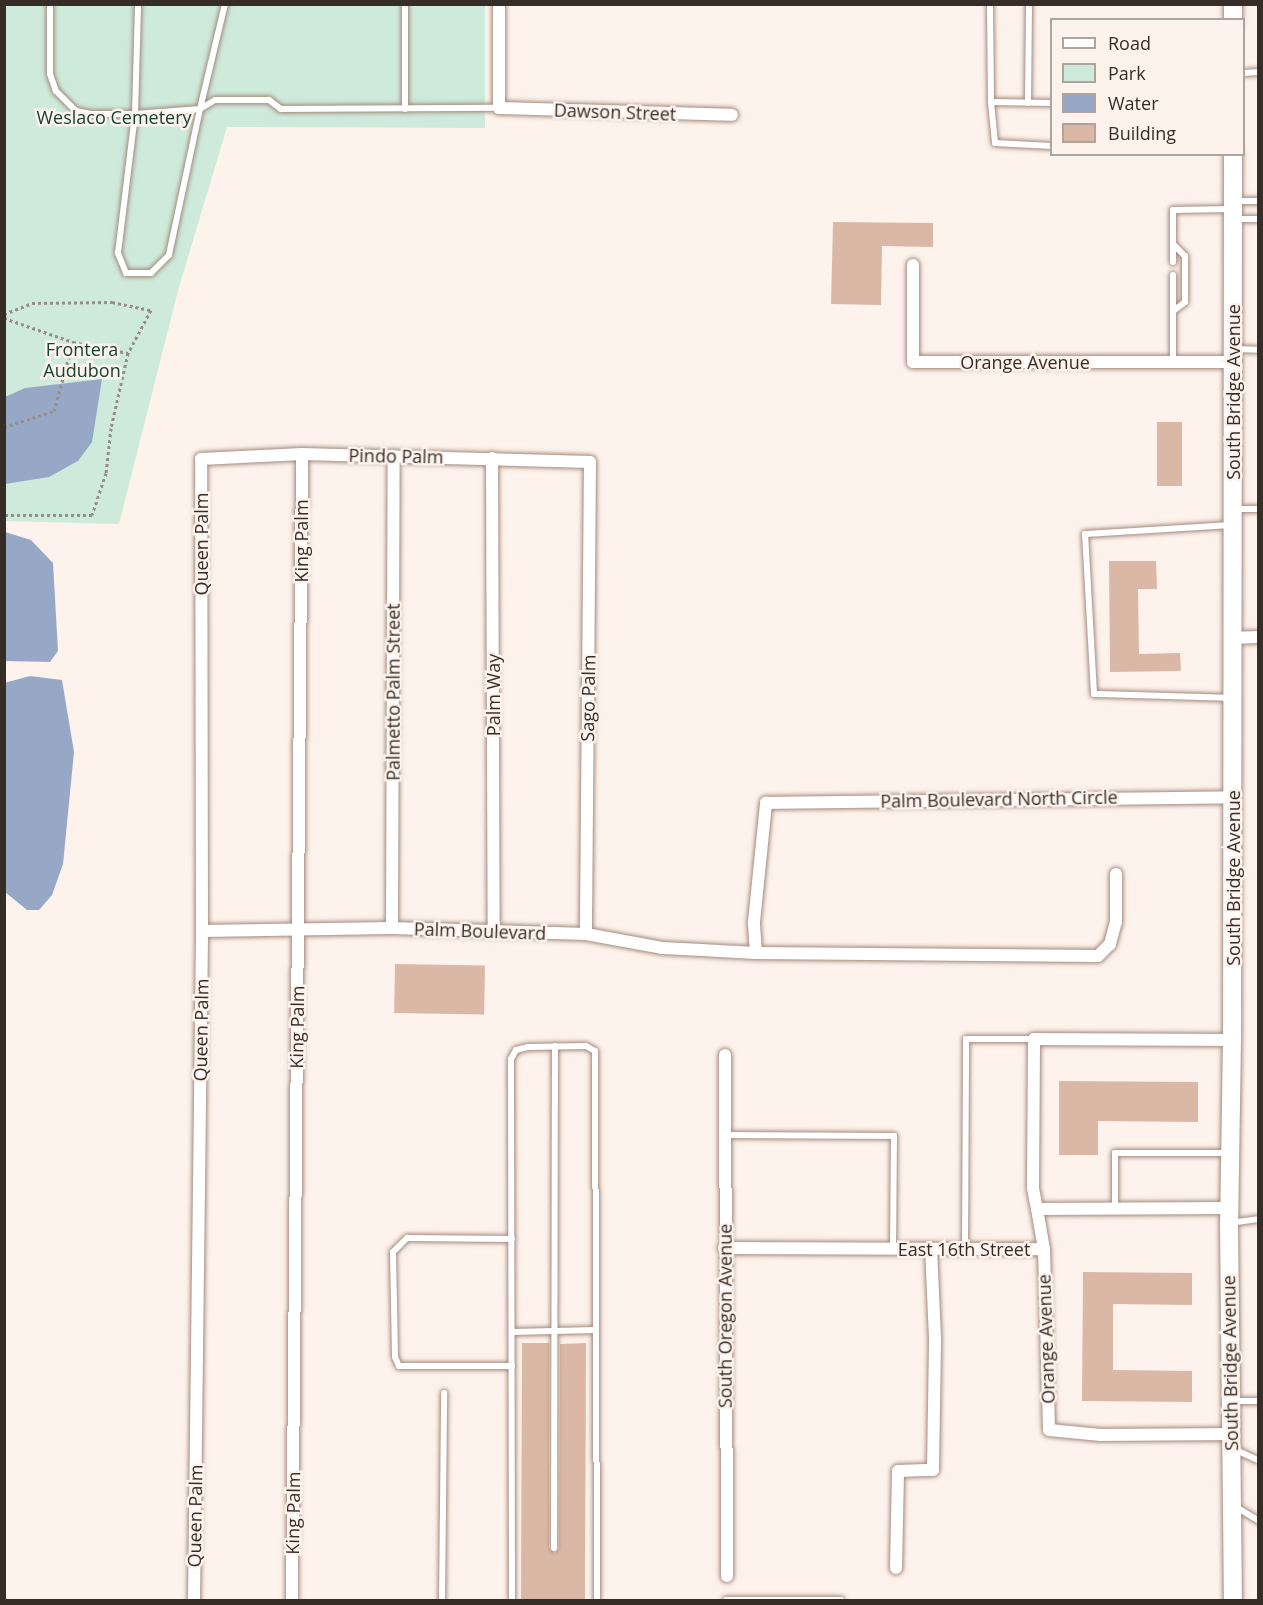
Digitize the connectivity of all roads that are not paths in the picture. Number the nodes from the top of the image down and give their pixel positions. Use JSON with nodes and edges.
{"nodes":[{"id":1,"x":50,"y":4,"type":"edge"},
{"id":2,"x":138,"y":4,"type":"edge"},
{"id":3,"x":225,"y":4,"type":"edge"},
{"id":4,"x":405,"y":4,"type":"edge"},
{"id":5,"x":499,"y":4,"type":"edge"},
{"id":6,"x":990,"y":4,"type":"edge"},
{"id":7,"x":1029,"y":4,"type":"edge"},
{"id":8,"x":991,"y":102,"type":"junction"},
{"id":9,"x":1028,"y":103,"type":"junction"},
{"id":10,"x":1050,"y":103,"type":"edge"},
{"id":11,"x":499,"y":108,"type":"junction"},
{"id":12,"x":200,"y":109,"type":"junction"},
{"id":13,"x":405,"y":109,"type":"junction"},
{"id":14,"x":135,"y":114,"type":"junction"},
{"id":15,"x":732,"y":115,"type":"dead end"},
{"id":16,"x":1050,"y":146,"type":"edge"},
{"id":17,"x":1233,"y":156,"type":"edge"},
{"id":18,"x":1258,"y":201,"type":"edge"},
{"id":19,"x":1233,"y":210,"type":"junction"},
{"id":20,"x":1258,"y":219,"type":"edge"},
{"id":21,"x":1173,"y":244,"type":"junction"},
{"id":22,"x":1173,"y":262,"type":"dead end"},
{"id":23,"x":913,"y":265,"type":"dead end"},
{"id":24,"x":1173,"y":275,"type":"dead end"},
{"id":25,"x":1173,"y":311,"type":"junction"},
{"id":26,"x":1258,"y":350,"type":"edge"},
{"id":27,"x":1234,"y":356,"type":"junction"},
{"id":28,"x":1173,"y":362,"type":"junction"},
{"id":29,"x":302,"y":454,"type":"junction"},
{"id":30,"x":394,"y":456,"type":"junction"},
{"id":31,"x":492,"y":458,"type":"junction"},
{"id":32,"x":201,"y":459,"type":"joint"},
{"id":33,"x":590,"y":462,"type":"joint"},
{"id":34,"x":1258,"y":509,"type":"edge"},
{"id":35,"x":1232,"y":517,"type":"junction"},
{"id":36,"x":1258,"y":637,"type":"edge"},
{"id":37,"x":1232,"y":638,"type":"junction"},
{"id":38,"x":1232,"y":698,"type":"junction"},
{"id":39,"x":1233,"y":797,"type":"junction"},
{"id":40,"x":1116,"y":874,"type":"dead end"},
{"id":41,"x":392,"y":928,"type":"junction"},
{"id":42,"x":298,"y":930,"type":"junction"},
{"id":43,"x":202,"y":931,"type":"junction"},
{"id":44,"x":494,"y":932,"type":"junction"},
{"id":45,"x":586,"y":933,"type":"junction"},
{"id":46,"x":756,"y":952,"type":"junction"},
{"id":47,"x":1034,"y":1039,"type":"junction"},
{"id":48,"x":1233,"y":1040,"type":"junction"},
{"id":49,"x":555,"y":1046,"type":"junction"},
{"id":50,"x":725,"y":1055,"type":"dead end"},
{"id":51,"x":726,"y":1136,"type":"junction"},
{"id":52,"x":1229,"y":1153,"type":"junction"},
{"id":53,"x":1115,"y":1207,"type":"junction"},
{"id":54,"x":1037,"y":1209,"type":"junction"},
{"id":55,"x":1229,"y":1216,"type":"junction"},
{"id":56,"x":1258,"y":1219,"type":"edge"},
{"id":57,"x":1248,"y":1222,"type":"junction"},
{"id":58,"x":1258,"y":1226,"type":"edge"},
{"id":59,"x":512,"y":1239,"type":"junction"},
{"id":60,"x":724,"y":1248,"type":"junction"},
{"id":61,"x":965,"y":1248,"type":"junction"},
{"id":62,"x":931,"y":1249,"type":"junction"},
{"id":63,"x":1044,"y":1249,"type":"junction"},
{"id":64,"x":893,"y":1250,"type":"junction"},
{"id":65,"x":595,"y":1329,"type":"junction"},
{"id":66,"x":555,"y":1330,"type":"junction"},
{"id":67,"x":512,"y":1332,"type":"junction"},
{"id":68,"x":512,"y":1366,"type":"junction"},
{"id":69,"x":444,"y":1394,"type":"dead end"},
{"id":70,"x":1230,"y":1401,"type":"junction"},
{"id":71,"x":1258,"y":1401,"type":"edge"},
{"id":72,"x":1231,"y":1440,"type":"junction"},
{"id":73,"x":1258,"y":1460,"type":"edge"},
{"id":74,"x":1233,"y":1505,"type":"junction"},
{"id":75,"x":1258,"y":1520,"type":"edge"},
{"id":76,"x":554,"y":1548,"type":"dead end"},
{"id":77,"x":896,"y":1568,"type":"dead end"},
{"id":78,"x":727,"y":1576,"type":"dead end"},
{"id":79,"x":194,"y":1600,"type":"edge"},
{"id":80,"x":292,"y":1600,"type":"edge"},
{"id":81,"x":442,"y":1600,"type":"edge"},
{"id":82,"x":512,"y":1600,"type":"edge"},
{"id":83,"x":597,"y":1600,"type":"edge"},
{"id":84,"x":726,"y":1600,"type":"edge"},
{"id":85,"x":841,"y":1600,"type":"edge"},
{"id":86,"x":1233,"y":1600,"type":"edge"}],
"edges":[{"from":1,"to":14,"type":"lane"},
{"from":2,"to":14,"type":"lane"},
{"from":3,"to":12,"type":"lane"},
{"from":4,"to":13,"type":"lane"},
{"from":5,"to":11,"type":"street"},
{"from":6,"to":8,"type":"lane"},
{"from":7,"to":9,"type":"lane"},
{"from":8,"to":9,"type":"lane"},
{"from":8,"to":16,"type":"lane"},
{"from":9,"to":10,"type":"lane"},
{"from":11,"to":13,"type":"lane"},
{"from":11,"to":15,"type":"street","name":"Dawson Street"},
{"from":12,"to":13,"type":"lane"},
{"from":12,"to":14,"type":"lane"},
{"from":12,"to":14,"type":"lane"},
{"from":17,"to":19,"type":"street","name":"South Bridge Avenue"},
{"from":18,"to":19,"type":"lane"},
{"from":19,"to":20,"type":"lane"},
{"from":19,"to":21,"type":"lane"},
{"from":19,"to":27,"type":"street","name":"South Bridge Avenue"},
{"from":21,"to":22,"type":"lane"},
{"from":21,"to":25,"type":"lane"},
{"from":23,"to":28,"type":"street","name":"Orange Avenue"},
{"from":24,"to":25,"type":"lane"},
{"from":25,"to":28,"type":"lane"},
{"from":26,"to":27,"type":"lane"},
{"from":27,"to":28,"type":"street","name":"Orange Avenue"},
{"from":27,"to":35,"type":"street","name":"South Bridge Avenue"},
{"from":29,"to":30,"type":"street","name":"Pindo Palm"},
{"from":29,"to":32,"type":"street","name":"Pindo Palm"},
{"from":29,"to":42,"type":"street","name":"King Palm"},
{"from":30,"to":31,"type":"street","name":"Pindo Palm"},
{"from":30,"to":41,"type":"street","name":"Palmetto Palm Street"},
{"from":31,"to":33,"type":"street","name":"Pindo Palm"},
{"from":31,"to":44,"type":"street","name":"Palm Way"},
{"from":32,"to":43,"type":"street","name":"Queen Palm"},
{"from":33,"to":45,"type":"street","name":"Sago Palm"},
{"from":34,"to":35,"type":"lane"},
{"from":35,"to":37,"type":"street","name":"South Bridge Avenue"},
{"from":35,"to":38,"type":"lane"},
{"from":36,"to":37,"type":"street"},
{"from":37,"to":38,"type":"street","name":"South Bridge Avenue"},
{"from":38,"to":39,"type":"street","name":"South Bridge Avenue"},
{"from":39,"to":46,"type":"street","name":"Palm Boulevard North Circle"},
{"from":39,"to":48,"type":"street","name":"South Bridge Avenue"},
{"from":40,"to":46,"type":"street"},
{"from":41,"to":42,"type":"street","name":"Palm Boulevard"},
{"from":41,"to":44,"type":"street","name":"Palm Boulevard"},
{"from":42,"to":43,"type":"street","name":"Palm Boulevard"},
{"from":42,"to":80,"type":"street","name":"King Palm"},
{"from":43,"to":79,"type":"street","name":"Queen Palm"},
{"from":44,"to":45,"type":"street","name":"Palm Boulevard"},
{"from":45,"to":46,"type":"street","name":"Palm Boulevard"},
{"from":47,"to":48,"type":"street"},
{"from":47,"to":54,"type":"street","name":"East 16th Street"},
{"from":47,"to":61,"type":"lane"},
{"from":48,"to":52,"type":"street","name":"South Bridge Avenue"},
{"from":49,"to":59,"type":"lane"},
{"from":49,"to":65,"type":"lane"},
{"from":49,"to":66,"type":"lane"},
{"from":50,"to":51,"type":"street","name":"South Oregon Avenue"},
{"from":51,"to":60,"type":"street","name":"South Oregon Avenue"},
{"from":51,"to":64,"type":"lane"},
{"from":52,"to":53,"type":"lane"},
{"from":52,"to":55,"type":"street","name":"South Bridge Avenue"},
{"from":53,"to":54,"type":"street"},
{"from":53,"to":55,"type":"street"},
{"from":54,"to":63,"type":"street","name":"East 16th Street"},
{"from":55,"to":57,"type":"lane"},
{"from":55,"to":70,"type":"street","name":"South Bridge Avenue"},
{"from":56,"to":57,"type":"lane"},
{"from":57,"to":58,"type":"lane"},
{"from":59,"to":67,"type":"lane"},
{"from":59,"to":68,"type":"lane"},
{"from":60,"to":64,"type":"street","name":"East 16th Street"},
{"from":60,"to":78,"type":"street","name":"South Oregon Avenue"},
{"from":61,"to":62,"type":"street","name":"East 16th Street"},
{"from":61,"to":63,"type":"street","name":"East 16th Street"},
{"from":62,"to":64,"type":"street","name":"East 16th Street"},
{"from":62,"to":77,"type":"street"},
{"from":63,"to":72,"type":"street","name":"Orange Avenue"},
{"from":65,"to":66,"type":"lane"},
{"from":65,"to":83,"type":"lane"},
{"from":66,"to":67,"type":"lane"},
{"from":66,"to":76,"type":"lane"},
{"from":67,"to":68,"type":"lane"},
{"from":68,"to":82,"type":"lane"},
{"from":69,"to":81,"type":"lane"},
{"from":70,"to":71,"type":"lane"},
{"from":70,"to":72,"type":"street","name":"South Bridge Avenue"},
{"from":72,"to":73,"type":"lane"},
{"from":72,"to":74,"type":"street","name":"South Bridge Avenue"},
{"from":74,"to":75,"type":"lane"},
{"from":74,"to":86,"type":"street","name":"South Bridge Avenue"},
{"from":84,"to":85,"type":"lane"}]}
